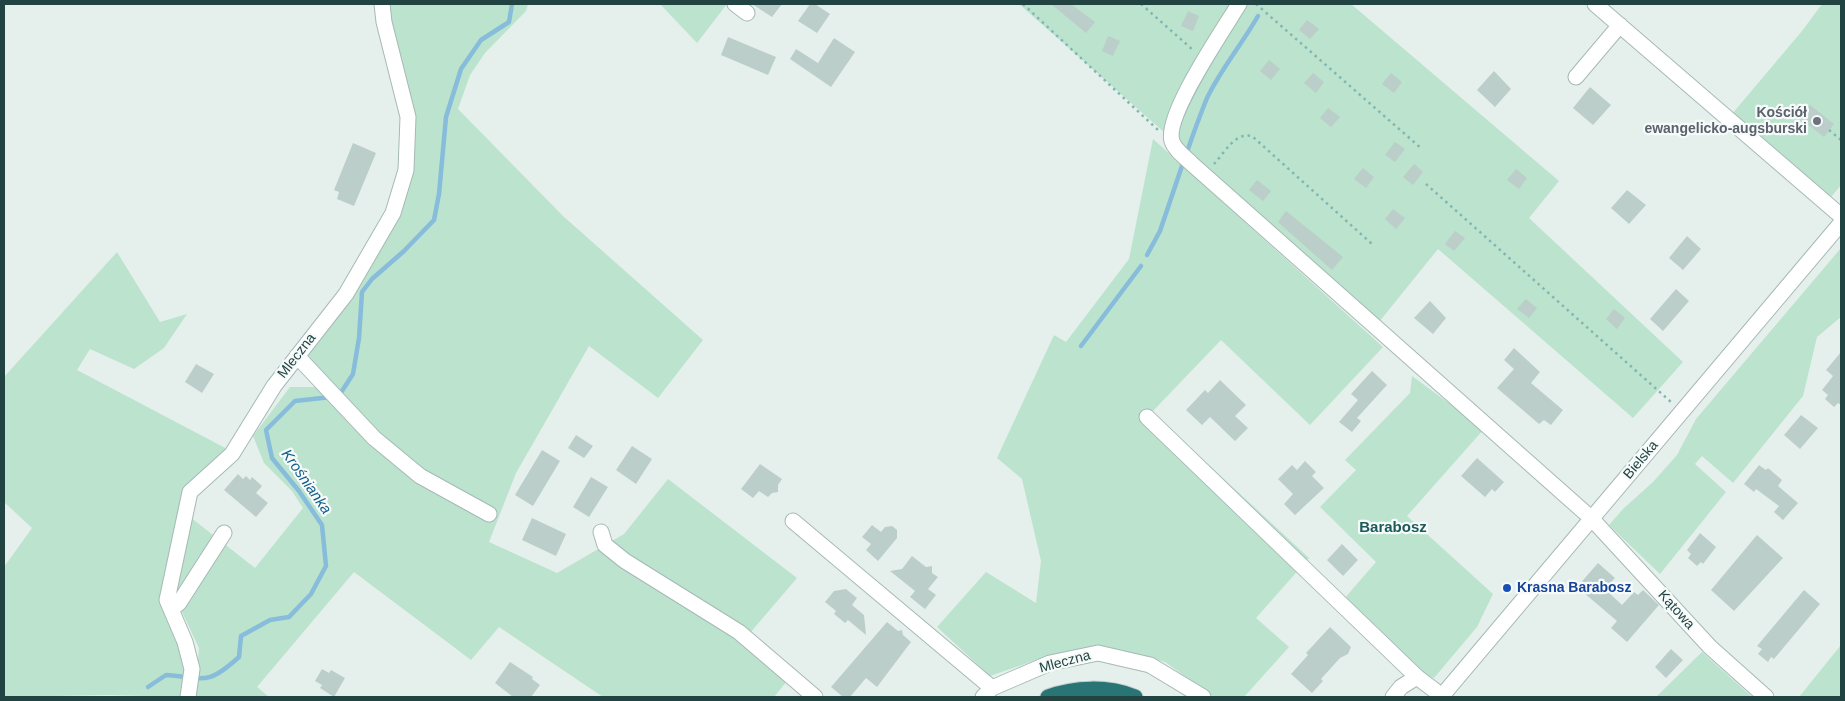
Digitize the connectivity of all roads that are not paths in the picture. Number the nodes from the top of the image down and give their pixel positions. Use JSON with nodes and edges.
{"nodes":[{"id":1,"x":382,"y":4,"type":"edge"},
{"id":2,"x":735,"y":4,"type":"edge"},
{"id":3,"x":1239,"y":4,"type":"edge"},
{"id":4,"x":1595,"y":4,"type":"edge"},
{"id":5,"x":747,"y":14,"type":"dead end"},
{"id":6,"x":1620,"y":25,"type":"junction"},
{"id":7,"x":1576,"y":77,"type":"dead end"},
{"id":8,"x":1841,"y":216,"type":"edge"},
{"id":9,"x":1841,"y":223,"type":"edge"},
{"id":10,"x":298,"y":356,"type":"junction"},
{"id":11,"x":1147,"y":417,"type":"dead end"},
{"id":12,"x":489,"y":514,"type":"dead end"},
{"id":13,"x":1591,"y":518,"type":"junction"},
{"id":14,"x":792,"y":521,"type":"dead end"},
{"id":15,"x":601,"y":532,"type":"dead end"},
{"id":16,"x":224,"y":534,"type":"dead end"},
{"id":17,"x":171,"y":610,"type":"junction"},
{"id":18,"x":1417,"y":677,"type":"junction"},
{"id":19,"x":988,"y":693,"type":"edge"},
{"id":20,"x":189,"y":694,"type":"edge"},
{"id":21,"x":814,"y":697,"type":"edge"},
{"id":22,"x":1048,"y":697,"type":"edge"},
{"id":23,"x":1135,"y":697,"type":"edge"},
{"id":24,"x":1203,"y":697,"type":"edge"},
{"id":25,"x":1393,"y":697,"type":"edge"},
{"id":26,"x":1441,"y":697,"type":"edge"},
{"id":27,"x":1766,"y":697,"type":"edge"}],
"edges":[{"from":1,"to":10,"type":"street","name":"Mleczna"},
{"from":2,"to":5,"type":"street"},
{"from":3,"to":13,"type":"street","name":"Kątowa"},
{"from":4,"to":6,"type":"street"},
{"from":6,"to":7,"type":"street"},
{"from":6,"to":8,"type":"street"},
{"from":9,"to":13,"type":"street","name":"Bielska"},
{"from":10,"to":12,"type":"street"},
{"from":10,"to":17,"type":"street","name":"Mleczna"},
{"from":11,"to":18,"type":"street"},
{"from":13,"to":26,"type":"street","name":"Bielska"},
{"from":13,"to":27,"type":"street","name":"Kątowa"},
{"from":14,"to":19,"type":"street"},
{"from":15,"to":21,"type":"street"},
{"from":16,"to":17,"type":"street"},
{"from":17,"to":20,"type":"street","name":"Mleczna"},
{"from":18,"to":25,"type":"street"},
{"from":18,"to":26,"type":"street"},
{"from":19,"to":24,"type":"street","name":"Mleczna"},
{"from":22,"to":23,"type":"highway"}]}
